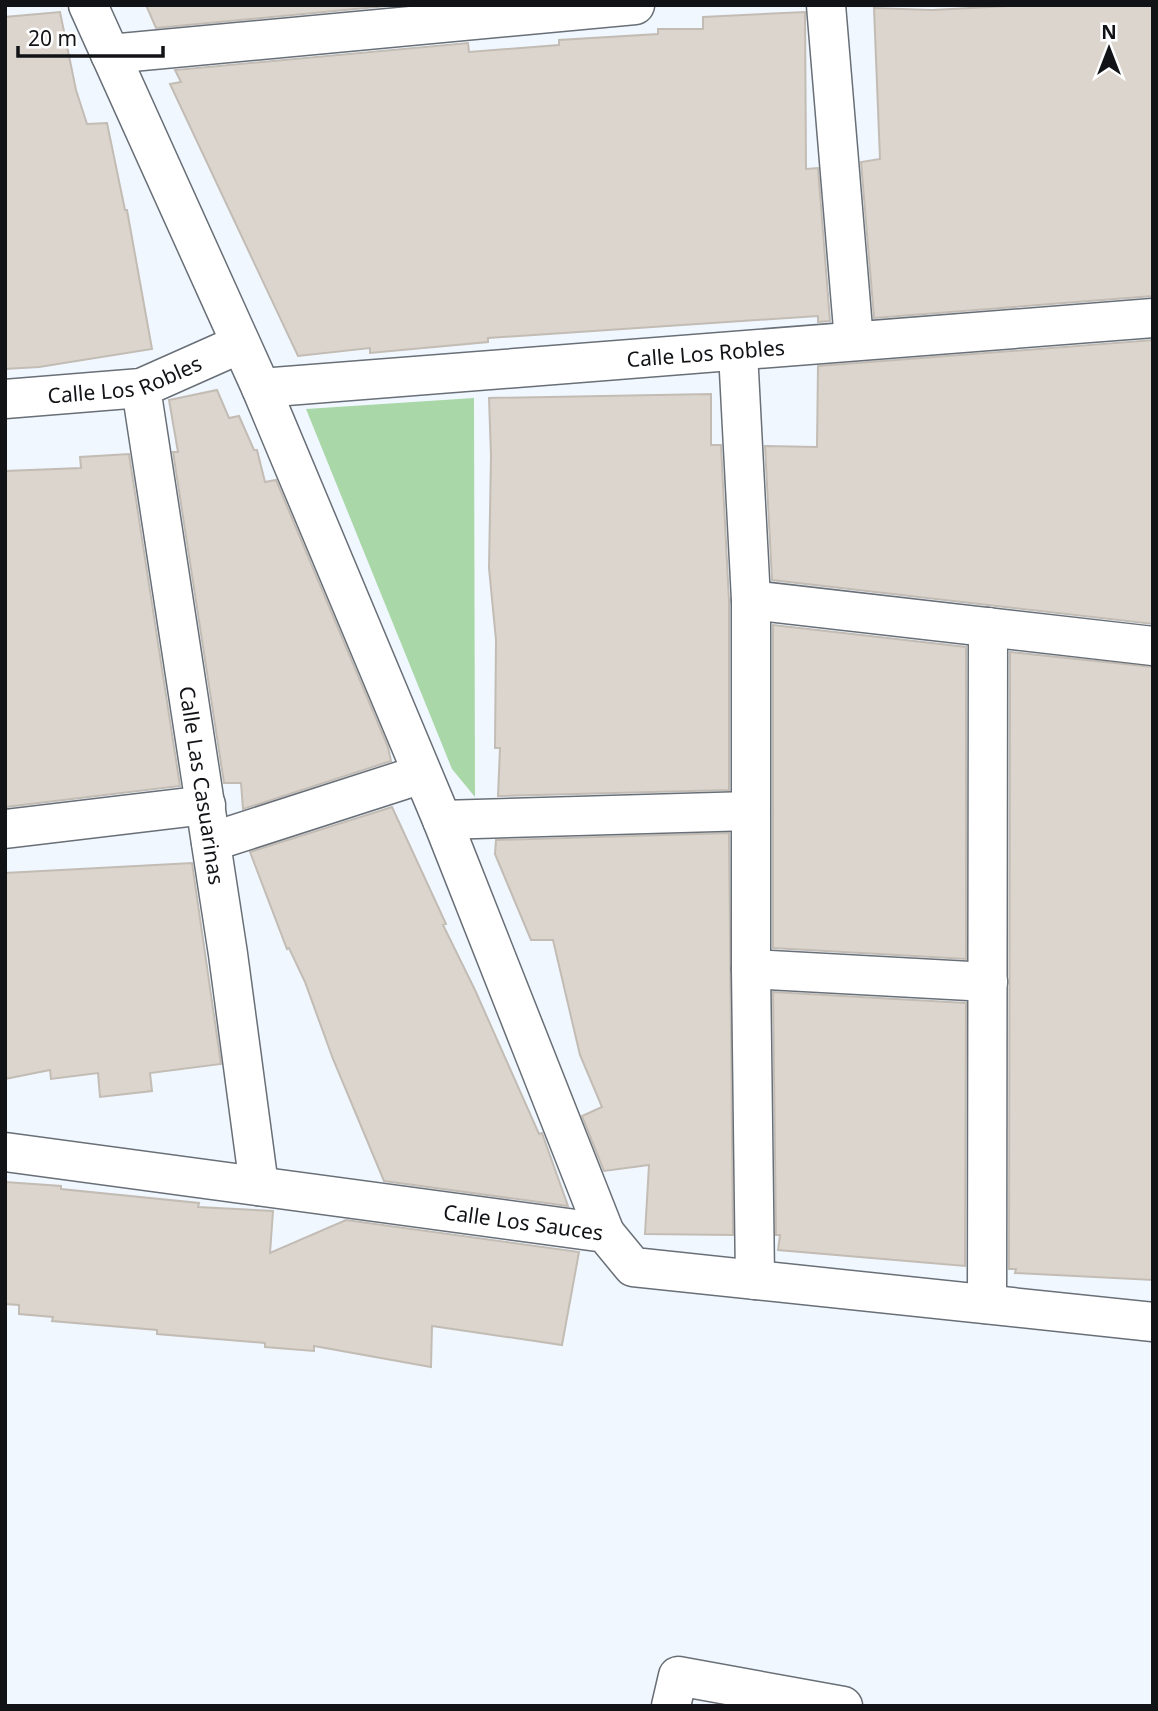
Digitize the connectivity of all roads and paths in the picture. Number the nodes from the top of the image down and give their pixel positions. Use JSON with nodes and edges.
{"nodes":[{"id":1,"x":88,"y":5,"type":"edge"},
{"id":2,"x":635,"y":5,"type":"edge"},
{"id":3,"x":826,"y":5,"type":"edge"},
{"id":4,"x":110,"y":54,"type":"junction"},
{"id":5,"x":1153,"y":318,"type":"edge"},
{"id":6,"x":854,"y":341,"type":"junction"},
{"id":7,"x":240,"y":344,"type":"junction"},
{"id":8,"x":738,"y":352,"type":"junction"},
{"id":9,"x":141,"y":388,"type":"junction"},
{"id":10,"x":261,"y":388,"type":"junction"},
{"id":11,"x":5,"y":399,"type":"edge"},
{"id":12,"x":751,"y":600,"type":"junction"},
{"id":13,"x":988,"y":627,"type":"junction"},
{"id":14,"x":1153,"y":646,"type":"edge"},
{"id":15,"x":422,"y":774,"type":"junction"},
{"id":16,"x":206,"y":805,"type":"junction"},
{"id":17,"x":750,"y":811,"type":"junction"},
{"id":18,"x":442,"y":820,"type":"junction"},
{"id":19,"x":5,"y":829,"type":"edge"},
{"id":20,"x":211,"y":842,"type":"junction"},
{"id":21,"x":751,"y":970,"type":"junction"},
{"id":22,"x":988,"y":982,"type":"junction"},
{"id":23,"x":5,"y":1153,"type":"edge"},
{"id":24,"x":259,"y":1186,"type":"junction"},
{"id":25,"x":605,"y":1233,"type":"junction"},
{"id":26,"x":755,"y":1280,"type":"junction"},
{"id":27,"x":987,"y":1304,"type":"junction"},
{"id":28,"x":1153,"y":1322,"type":"edge"},
{"id":29,"x":671,"y":1706,"type":"edge"},
{"id":30,"x":844,"y":1706,"type":"edge"}],
"edges":[{"from":1,"to":4,"type":"street"},
{"from":2,"to":4,"type":"street"},
{"from":3,"to":6,"type":"street"},
{"from":4,"to":7,"type":"street"},
{"from":5,"to":6,"type":"street","name":"Calle Los Robles"},
{"from":6,"to":8,"type":"street","name":"Calle Los Robles"},
{"from":7,"to":9,"type":"street","name":"Calle Los Robles"},
{"from":7,"to":10,"type":"street"},
{"from":8,"to":10,"type":"street","name":"Calle Los Robles"},
{"from":8,"to":12,"type":"street"},
{"from":9,"to":11,"type":"street","name":"Calle Los Robles"},
{"from":9,"to":16,"type":"street","name":"Calle Las Casuarinas"},
{"from":10,"to":15,"type":"street"},
{"from":12,"to":13,"type":"street"},
{"from":12,"to":17,"type":"street"},
{"from":13,"to":14,"type":"street"},
{"from":13,"to":22,"type":"street"},
{"from":15,"to":18,"type":"street"},
{"from":15,"to":20,"type":"street"},
{"from":16,"to":19,"type":"street"},
{"from":16,"to":20,"type":"street","name":"Calle Las Casuarinas"},
{"from":17,"to":18,"type":"street"},
{"from":17,"to":21,"type":"street"},
{"from":18,"to":25,"type":"street"},
{"from":20,"to":24,"type":"street","name":"Calle Las Casuarinas"},
{"from":21,"to":22,"type":"street"},
{"from":21,"to":26,"type":"street"},
{"from":22,"to":27,"type":"street"},
{"from":23,"to":24,"type":"street","name":"Calle Los Sauces"},
{"from":24,"to":25,"type":"street","name":"Calle Los Sauces"},
{"from":25,"to":26,"type":"street","name":"Calle Los Sauces"},
{"from":26,"to":27,"type":"street","name":"Calle Los Sauces"},
{"from":27,"to":28,"type":"street","name":"Calle Los Sauces"},
{"from":29,"to":30,"type":"street"}]}
